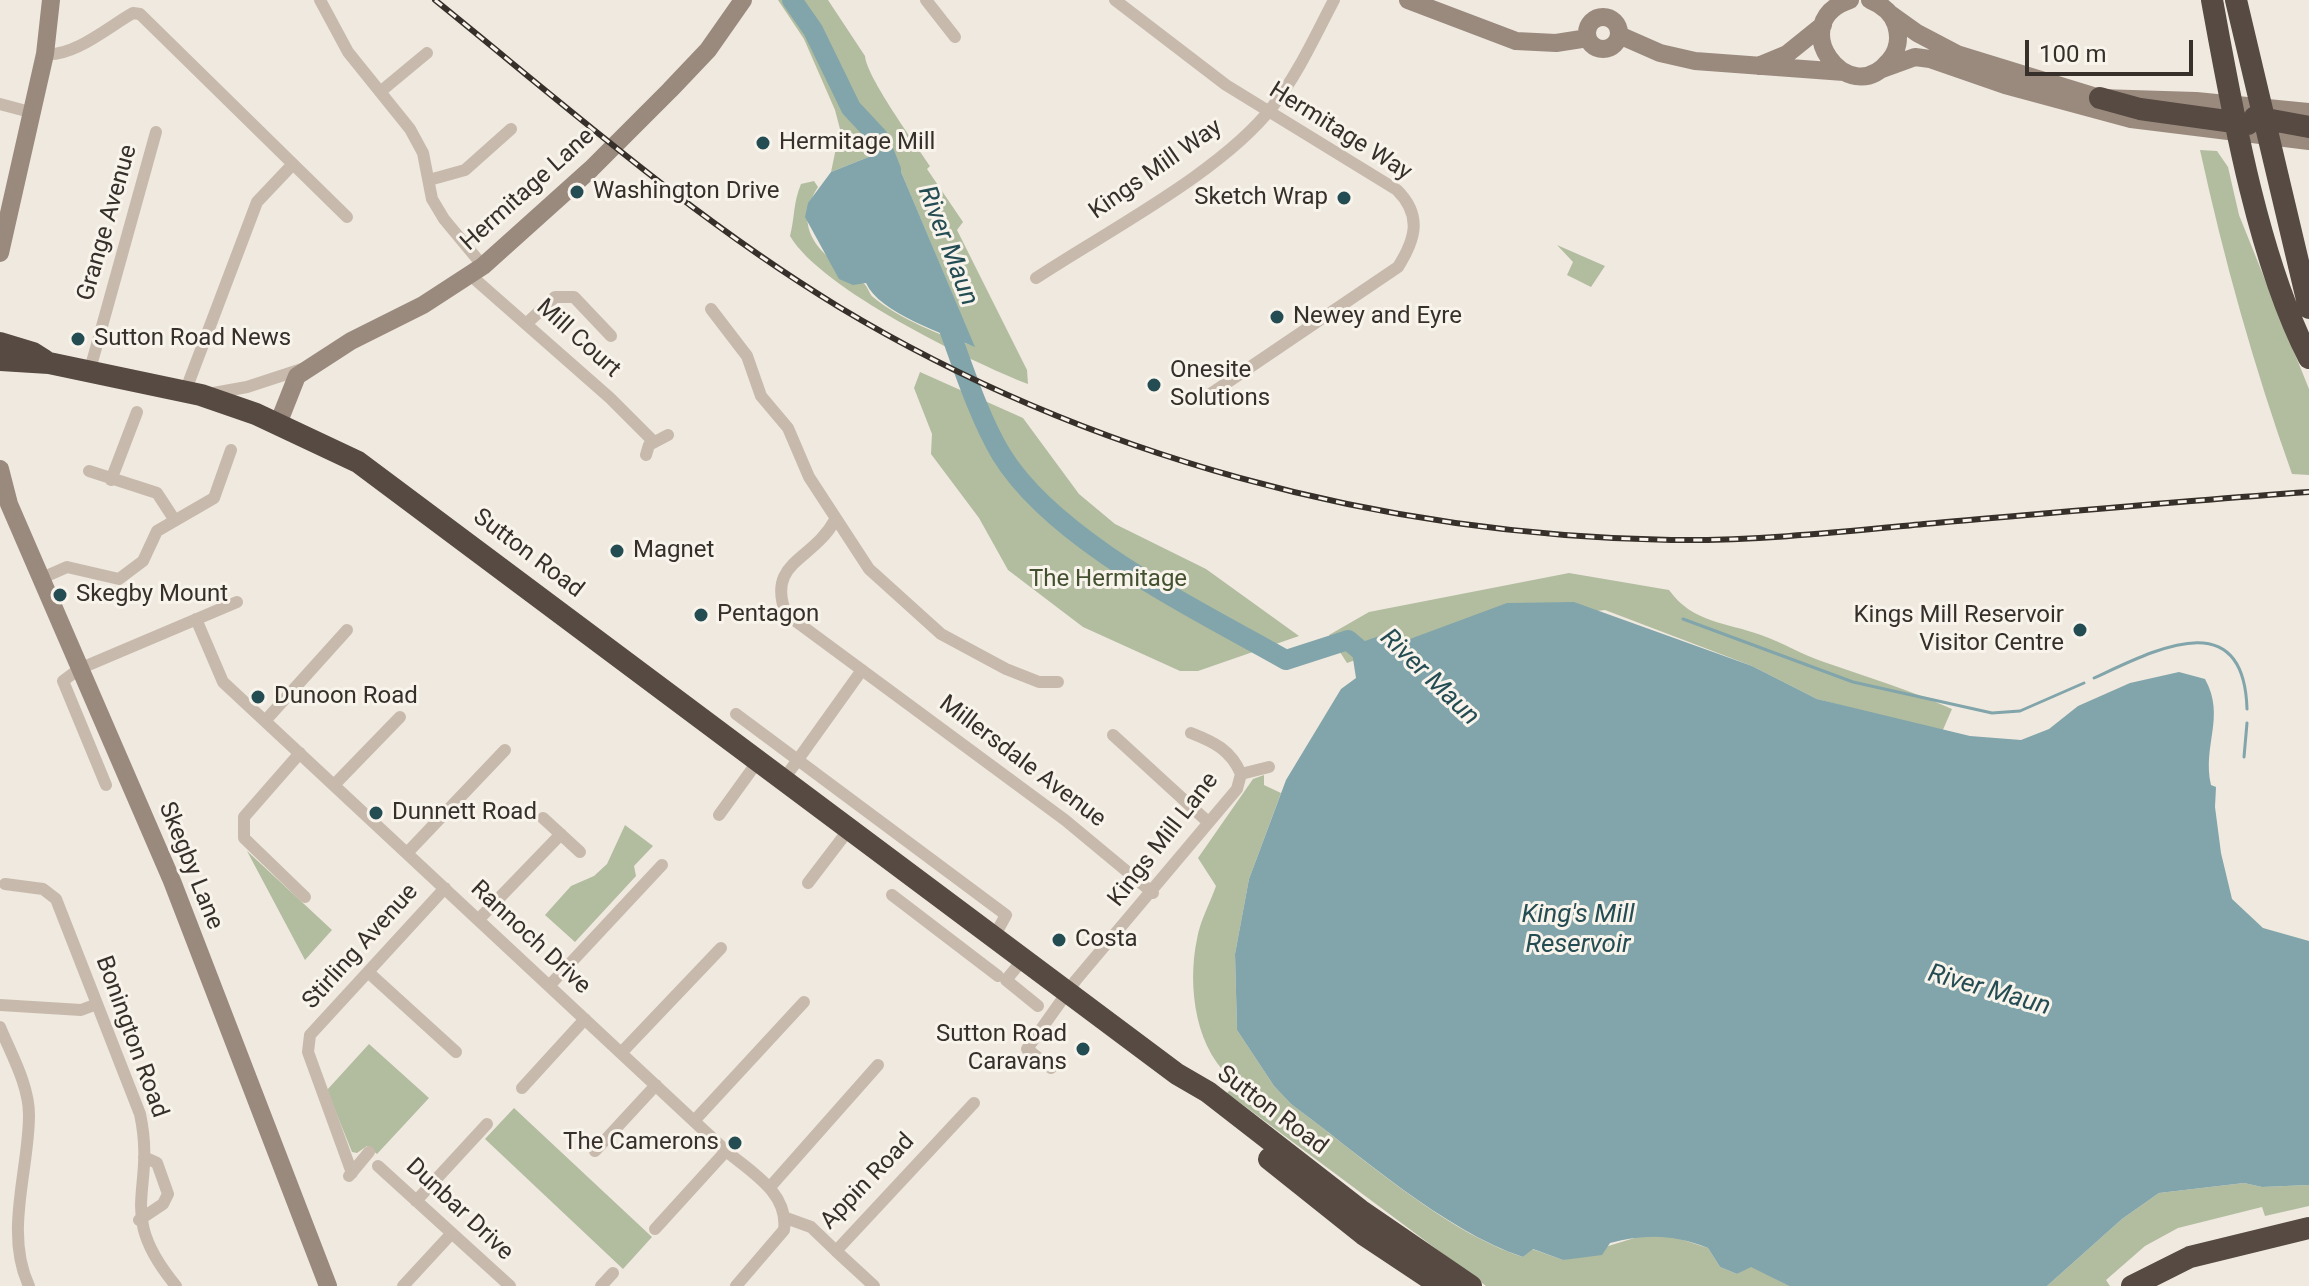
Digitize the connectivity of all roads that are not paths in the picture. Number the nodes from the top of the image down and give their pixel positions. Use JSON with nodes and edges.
{"nodes":[{"id":1,"x":51,"y":0,"type":"edge"},
{"id":2,"x":144,"y":0,"type":"edge"},
{"id":3,"x":320,"y":0,"type":"edge"},
{"id":4,"x":743,"y":0,"type":"edge"},
{"id":5,"x":926,"y":0,"type":"edge"},
{"id":6,"x":1115,"y":0,"type":"edge"},
{"id":7,"x":1334,"y":0,"type":"edge"},
{"id":8,"x":1408,"y":0,"type":"edge"},
{"id":9,"x":1850,"y":0,"type":"edge"},
{"id":10,"x":2212,"y":0,"type":"edge"},
{"id":11,"x":2226,"y":0,"type":"edge"},
{"id":12,"x":2236,"y":0,"type":"edge"},
{"id":13,"x":1881,"y":5,"type":"edge"},
{"id":14,"x":1596,"y":9,"type":"edge"},
{"id":15,"x":1830,"y":12,"type":"edge"},
{"id":16,"x":140,"y":14,"type":"junction"},
{"id":17,"x":1619,"y":35,"type":"junction"},
{"id":18,"x":955,"y":37,"type":"dead end"},
{"id":19,"x":1588,"y":38,"type":"junction"},
{"id":20,"x":427,"y":53,"type":"dead end"},
{"id":21,"x":45,"y":54,"type":"junction"},
{"id":22,"x":1758,"y":66,"type":"junction"},
{"id":23,"x":1882,"y":69,"type":"junction"},
{"id":24,"x":1844,"y":72,"type":"junction"},
{"id":25,"x":380,"y":92,"type":"junction"},
{"id":26,"x":2100,"y":98,"type":"joint"},
{"id":27,"x":0,"y":104,"type":"edge"},
{"id":28,"x":1268,"y":111,"type":"junction"},
{"id":29,"x":30,"y":112,"type":"junction"},
{"id":30,"x":2309,"y":112,"type":"edge"},
{"id":31,"x":2250,"y":121,"type":"junction"},
{"id":32,"x":2309,"y":127,"type":"edge"},
{"id":33,"x":511,"y":129,"type":"dead end"},
{"id":34,"x":156,"y":132,"type":"dead end"},
{"id":35,"x":2309,"y":141,"type":"edge"},
{"id":36,"x":293,"y":164,"type":"junction"},
{"id":37,"x":429,"y":180,"type":"junction"},
{"id":38,"x":6,"y":200,"type":"edge"},
{"id":39,"x":347,"y":217,"type":"dead end"},
{"id":40,"x":0,"y":253,"type":"edge"},
{"id":41,"x":476,"y":270,"type":"junction"},
{"id":42,"x":1036,"y":278,"type":"dead end"},
{"id":43,"x":2309,"y":308,"type":"edge"},
{"id":44,"x":711,"y":309,"type":"dead end"},
{"id":45,"x":526,"y":324,"type":"junction"},
{"id":46,"x":611,"y":336,"type":"dead end"},
{"id":47,"x":0,"y":343,"type":"edge"},
{"id":48,"x":2306,"y":352,"type":"edge"},
{"id":49,"x":49,"y":363,"type":"junction"},
{"id":50,"x":5,"y":366,"type":"edge"},
{"id":51,"x":305,"y":368,"type":"junction"},
{"id":52,"x":89,"y":373,"type":"junction"},
{"id":53,"x":193,"y":394,"type":"junction"},
{"id":54,"x":1200,"y":401,"type":"dead end"},
{"id":55,"x":137,"y":412,"type":"dead end"},
{"id":56,"x":278,"y":424,"type":"junction"},
{"id":57,"x":668,"y":435,"type":"dead end"},
{"id":58,"x":653,"y":441,"type":"junction"},
{"id":59,"x":231,"y":450,"type":"dead end"},
{"id":60,"x":646,"y":455,"type":"dead end"},
{"id":61,"x":0,"y":469,"type":"edge"},
{"id":62,"x":89,"y":471,"type":"dead end"},
{"id":63,"x":111,"y":480,"type":"junction"},
{"id":64,"x":4,"y":507,"type":"edge"},
{"id":65,"x":174,"y":519,"type":"junction"},
{"id":66,"x":835,"y":520,"type":"junction"},
{"id":67,"x":42,"y":578,"type":"junction"},
{"id":68,"x":237,"y":602,"type":"dead end"},
{"id":69,"x":196,"y":619,"type":"junction"},
{"id":70,"x":347,"y":630,"type":"dead end"},
{"id":71,"x":79,"y":669,"type":"junction"},
{"id":72,"x":862,"y":670,"type":"junction"},
{"id":73,"x":1058,"y":682,"type":"dead end"},
{"id":74,"x":736,"y":714,"type":"dead end"},
{"id":75,"x":400,"y":717,"type":"dead end"},
{"id":76,"x":265,"y":721,"type":"junction"},
{"id":77,"x":1191,"y":733,"type":"dead end"},
{"id":78,"x":1113,"y":735,"type":"dead end"},
{"id":79,"x":505,"y":750,"type":"dead end"},
{"id":80,"x":300,"y":753,"type":"junction"},
{"id":81,"x":796,"y":758,"type":"junction"},
{"id":82,"x":758,"y":761,"type":"junction"},
{"id":83,"x":1269,"y":767,"type":"dead end"},
{"id":84,"x":1241,"y":774,"type":"junction"},
{"id":85,"x":784,"y":779,"type":"junction"},
{"id":86,"x":106,"y":785,"type":"dead end"},
{"id":87,"x":334,"y":785,"type":"junction"},
{"id":88,"x":719,"y":815,"type":"dead end"},
{"id":89,"x":543,"y":818,"type":"dead end"},
{"id":90,"x":1208,"y":822,"type":"junction"},
{"id":91,"x":850,"y":828,"type":"junction"},
{"id":92,"x":561,"y":834,"type":"junction"},
{"id":93,"x":580,"y":852,"type":"dead end"},
{"id":94,"x":407,"y":853,"type":"junction"},
{"id":95,"x":662,"y":865,"type":"dead end"},
{"id":96,"x":808,"y":883,"type":"dead end"},
{"id":97,"x":5,"y":884,"type":"dead end"},
{"id":98,"x":927,"y":886,"type":"junction"},
{"id":99,"x":445,"y":888,"type":"junction"},
{"id":100,"x":1153,"y":893,"type":"junction"},
{"id":101,"x":892,"y":895,"type":"dead end"},
{"id":102,"x":305,"y":897,"type":"dead end"},
{"id":103,"x":910,"y":909,"type":"junction"},
{"id":104,"x":478,"y":920,"type":"junction"},
{"id":105,"x":995,"y":935,"type":"junction"},
{"id":106,"x":721,"y":948,"type":"dead end"},
{"id":107,"x":1025,"y":957,"type":"junction"},
{"id":108,"x":368,"y":972,"type":"junction"},
{"id":109,"x":998,"y":976,"type":"dead end"},
{"id":110,"x":549,"y":986,"type":"junction"},
{"id":111,"x":1069,"y":990,"type":"junction"},
{"id":112,"x":804,"y":1002,"type":"dead end"},
{"id":113,"x":97,"y":1004,"type":"junction"},
{"id":114,"x":0,"y":1005,"type":"edge"},
{"id":115,"x":1038,"y":1006,"type":"dead end"},
{"id":116,"x":585,"y":1019,"type":"junction"},
{"id":117,"x":0,"y":1027,"type":"edge"},
{"id":118,"x":456,"y":1052,"type":"dead end"},
{"id":119,"x":621,"y":1053,"type":"junction"},
{"id":120,"x":878,"y":1065,"type":"dead end"},
{"id":121,"x":1051,"y":1068,"type":"dead end"},
{"id":122,"x":656,"y":1085,"type":"junction"},
{"id":123,"x":522,"y":1088,"type":"dead end"},
{"id":124,"x":974,"y":1103,"type":"dead end"},
{"id":125,"x":694,"y":1121,"type":"junction"},
{"id":126,"x":487,"y":1124,"type":"dead end"},
{"id":127,"x":595,"y":1151,"type":"dead end"},
{"id":128,"x":726,"y":1151,"type":"junction"},
{"id":129,"x":369,"y":1152,"type":"dead end"},
{"id":130,"x":144,"y":1157,"type":"junction"},
{"id":131,"x":378,"y":1166,"type":"dead end"},
{"id":132,"x":770,"y":1187,"type":"junction"},
{"id":133,"x":1325,"y":1194,"type":"junction"},
{"id":134,"x":416,"y":1201,"type":"junction"},
{"id":135,"x":786,"y":1218,"type":"junction"},
{"id":136,"x":139,"y":1220,"type":"junction"},
{"id":137,"x":2309,"y":1228,"type":"edge"},
{"id":138,"x":655,"y":1229,"type":"dead end"},
{"id":139,"x":452,"y":1233,"type":"junction"},
{"id":140,"x":836,"y":1251,"type":"junction"},
{"id":141,"x":613,"y":1273,"type":"dead end"},
{"id":142,"x":29,"y":1286,"type":"edge"},
{"id":143,"x":176,"y":1286,"type":"edge"},
{"id":144,"x":328,"y":1286,"type":"edge"},
{"id":145,"x":403,"y":1286,"type":"edge"},
{"id":146,"x":510,"y":1286,"type":"edge"},
{"id":147,"x":601,"y":1286,"type":"edge"},
{"id":148,"x":736,"y":1286,"type":"edge"},
{"id":149,"x":874,"y":1286,"type":"edge"},
{"id":150,"x":1441,"y":1286,"type":"edge"},
{"id":151,"x":1471,"y":1286,"type":"edge"},
{"id":152,"x":2132,"y":1286,"type":"edge"}],
"edges":[{"from":1,"to":21,"type":"street"},
{"from":2,"to":16,"type":"street"},
{"from":3,"to":25,"type":"street"},
{"from":4,"to":41,"type":"street","name":"Hermitage Lane"},
{"from":5,"to":18,"type":"street"},
{"from":6,"to":28,"type":"street","name":"Hermitage Way"},
{"from":7,"to":28,"type":"street","name":"Kings Mill Way"},
{"from":8,"to":19,"type":"street"},
{"from":9,"to":15,"type":"street"},
{"from":10,"to":31,"type":"highway"},
{"from":11,"to":31,"type":"highway"},
{"from":12,"to":31,"type":"highway"},
{"from":13,"to":23,"type":"street"},
{"from":13,"to":26,"type":"street"},
{"from":14,"to":17,"type":"street"},
{"from":14,"to":19,"type":"street"},
{"from":15,"to":22,"type":"street"},
{"from":15,"to":24,"type":"street"},
{"from":16,"to":21,"type":"street"},
{"from":16,"to":36,"type":"street"},
{"from":17,"to":19,"type":"street"},
{"from":17,"to":22,"type":"street"},
{"from":20,"to":25,"type":"street"},
{"from":21,"to":29,"type":"street"},
{"from":22,"to":24,"type":"street"},
{"from":23,"to":24,"type":"street"},
{"from":23,"to":31,"type":"street"},
{"from":25,"to":37,"type":"street"},
{"from":26,"to":31,"type":"highway"},
{"from":27,"to":29,"type":"street"},
{"from":28,"to":42,"type":"street","name":"Kings Mill Way"},
{"from":28,"to":54,"type":"street","name":"Hermitage Way"},
{"from":29,"to":38,"type":"street"},
{"from":30,"to":31,"type":"street"},
{"from":31,"to":32,"type":"highway"},
{"from":31,"to":35,"type":"street"},
{"from":31,"to":43,"type":"highway"},
{"from":31,"to":48,"type":"highway"},
{"from":33,"to":37,"type":"street"},
{"from":34,"to":52,"type":"street","name":"Grange Avenue"},
{"from":36,"to":39,"type":"street"},
{"from":36,"to":53,"type":"street"},
{"from":37,"to":41,"type":"street"},
{"from":38,"to":40,"type":"street"},
{"from":41,"to":45,"type":"street","name":"Mill Court"},
{"from":41,"to":51,"type":"street","name":"Hermitage Lane"},
{"from":44,"to":66,"type":"street"},
{"from":45,"to":46,"type":"street"},
{"from":45,"to":58,"type":"street","name":"Mill Court"},
{"from":47,"to":49,"type":"highway","name":"Sutton Road"},
{"from":49,"to":50,"type":"highway","name":"Sutton Road"},
{"from":49,"to":52,"type":"highway","name":"Sutton Road"},
{"from":51,"to":53,"type":"street","name":"Hermitage Lane"},
{"from":51,"to":56,"type":"street"},
{"from":52,"to":53,"type":"highway","name":"Sutton Road"},
{"from":53,"to":56,"type":"highway","name":"Sutton Road"},
{"from":55,"to":63,"type":"street"},
{"from":56,"to":82,"type":"highway","name":"Sutton Road"},
{"from":57,"to":58,"type":"street"},
{"from":58,"to":60,"type":"street"},
{"from":59,"to":65,"type":"street"},
{"from":61,"to":64,"type":"street","name":"Skegby Lane"},
{"from":62,"to":63,"type":"street"},
{"from":63,"to":65,"type":"street"},
{"from":64,"to":67,"type":"street","name":"Skegby Lane"},
{"from":65,"to":67,"type":"street"},
{"from":66,"to":72,"type":"street","name":"Millersdale Avenue"},
{"from":66,"to":73,"type":"street"},
{"from":67,"to":71,"type":"street","name":"Skegby Lane"},
{"from":68,"to":69,"type":"street"},
{"from":69,"to":71,"type":"street"},
{"from":69,"to":76,"type":"street","name":"Rannoch Drive"},
{"from":70,"to":76,"type":"street"},
{"from":71,"to":86,"type":"street"},
{"from":71,"to":144,"type":"street","name":"Skegby Lane"},
{"from":72,"to":81,"type":"street"},
{"from":72,"to":100,"type":"street","name":"Millersdale Avenue"},
{"from":74,"to":81,"type":"street"},
{"from":75,"to":87,"type":"street"},
{"from":76,"to":80,"type":"street","name":"Rannoch Drive"},
{"from":77,"to":84,"type":"street"},
{"from":78,"to":90,"type":"street"},
{"from":79,"to":94,"type":"street"},
{"from":80,"to":87,"type":"street","name":"Rannoch Drive"},
{"from":80,"to":102,"type":"street"},
{"from":81,"to":85,"type":"street"},
{"from":81,"to":105,"type":"street"},
{"from":82,"to":85,"type":"highway","name":"Sutton Road"},
{"from":82,"to":88,"type":"street"},
{"from":83,"to":84,"type":"street","name":"Kings Mill Lane"},
{"from":84,"to":90,"type":"street","name":"Kings Mill Lane"},
{"from":85,"to":91,"type":"highway","name":"Sutton Road"},
{"from":87,"to":94,"type":"street","name":"Rannoch Drive"},
{"from":89,"to":92,"type":"street"},
{"from":90,"to":100,"type":"street","name":"Kings Mill Lane"},
{"from":91,"to":96,"type":"street"},
{"from":91,"to":98,"type":"highway","name":"Sutton Road"},
{"from":92,"to":93,"type":"street"},
{"from":92,"to":104,"type":"street"},
{"from":94,"to":99,"type":"street","name":"Rannoch Drive"},
{"from":95,"to":110,"type":"street"},
{"from":97,"to":113,"type":"street","name":"Bonington Road"},
{"from":98,"to":103,"type":"street"},
{"from":98,"to":105,"type":"highway","name":"Sutton Road"},
{"from":99,"to":104,"type":"street","name":"Rannoch Drive"},
{"from":99,"to":108,"type":"street","name":"Stirling Avenue"},
{"from":100,"to":111,"type":"street","name":"Kings Mill Lane"},
{"from":101,"to":103,"type":"street"},
{"from":103,"to":109,"type":"street"},
{"from":104,"to":110,"type":"street","name":"Rannoch Drive"},
{"from":105,"to":107,"type":"highway","name":"Sutton Road"},
{"from":106,"to":119,"type":"street"},
{"from":107,"to":111,"type":"highway","name":"Sutton Road"},
{"from":107,"to":115,"type":"street"},
{"from":108,"to":118,"type":"street"},
{"from":108,"to":129,"type":"street","name":"Stirling Avenue"},
{"from":110,"to":116,"type":"street","name":"Rannoch Drive"},
{"from":111,"to":121,"type":"street","name":"Kings Mill Lane"},
{"from":111,"to":133,"type":"highway","name":"Sutton Road"},
{"from":112,"to":125,"type":"street"},
{"from":113,"to":114,"type":"street"},
{"from":113,"to":130,"type":"street","name":"Bonington Road"},
{"from":116,"to":119,"type":"street","name":"Rannoch Drive"},
{"from":116,"to":123,"type":"street"},
{"from":117,"to":142,"type":"street"},
{"from":119,"to":122,"type":"street","name":"Rannoch Drive"},
{"from":120,"to":132,"type":"street"},
{"from":122,"to":125,"type":"street","name":"Rannoch Drive"},
{"from":122,"to":127,"type":"street"},
{"from":124,"to":140,"type":"street","name":"Appin Road"},
{"from":125,"to":128,"type":"street","name":"Rannoch Drive"},
{"from":126,"to":134,"type":"street"},
{"from":128,"to":132,"type":"street","name":"Rannoch Drive"},
{"from":128,"to":138,"type":"street"},
{"from":130,"to":136,"type":"street","name":"Bonington Road"},
{"from":130,"to":136,"type":"street"},
{"from":131,"to":134,"type":"street","name":"Dunbar Drive"},
{"from":132,"to":135,"type":"street","name":"Rannoch Drive"},
{"from":133,"to":150,"type":"highway"},
{"from":133,"to":151,"type":"highway"},
{"from":134,"to":139,"type":"street","name":"Dunbar Drive"},
{"from":135,"to":140,"type":"street","name":"Appin Road"},
{"from":135,"to":148,"type":"street"},
{"from":136,"to":143,"type":"street","name":"Bonington Road"},
{"from":137,"to":152,"type":"highway"},
{"from":139,"to":145,"type":"street"},
{"from":139,"to":146,"type":"street","name":"Dunbar Drive"},
{"from":140,"to":149,"type":"street"},
{"from":141,"to":147,"type":"street"}]}
